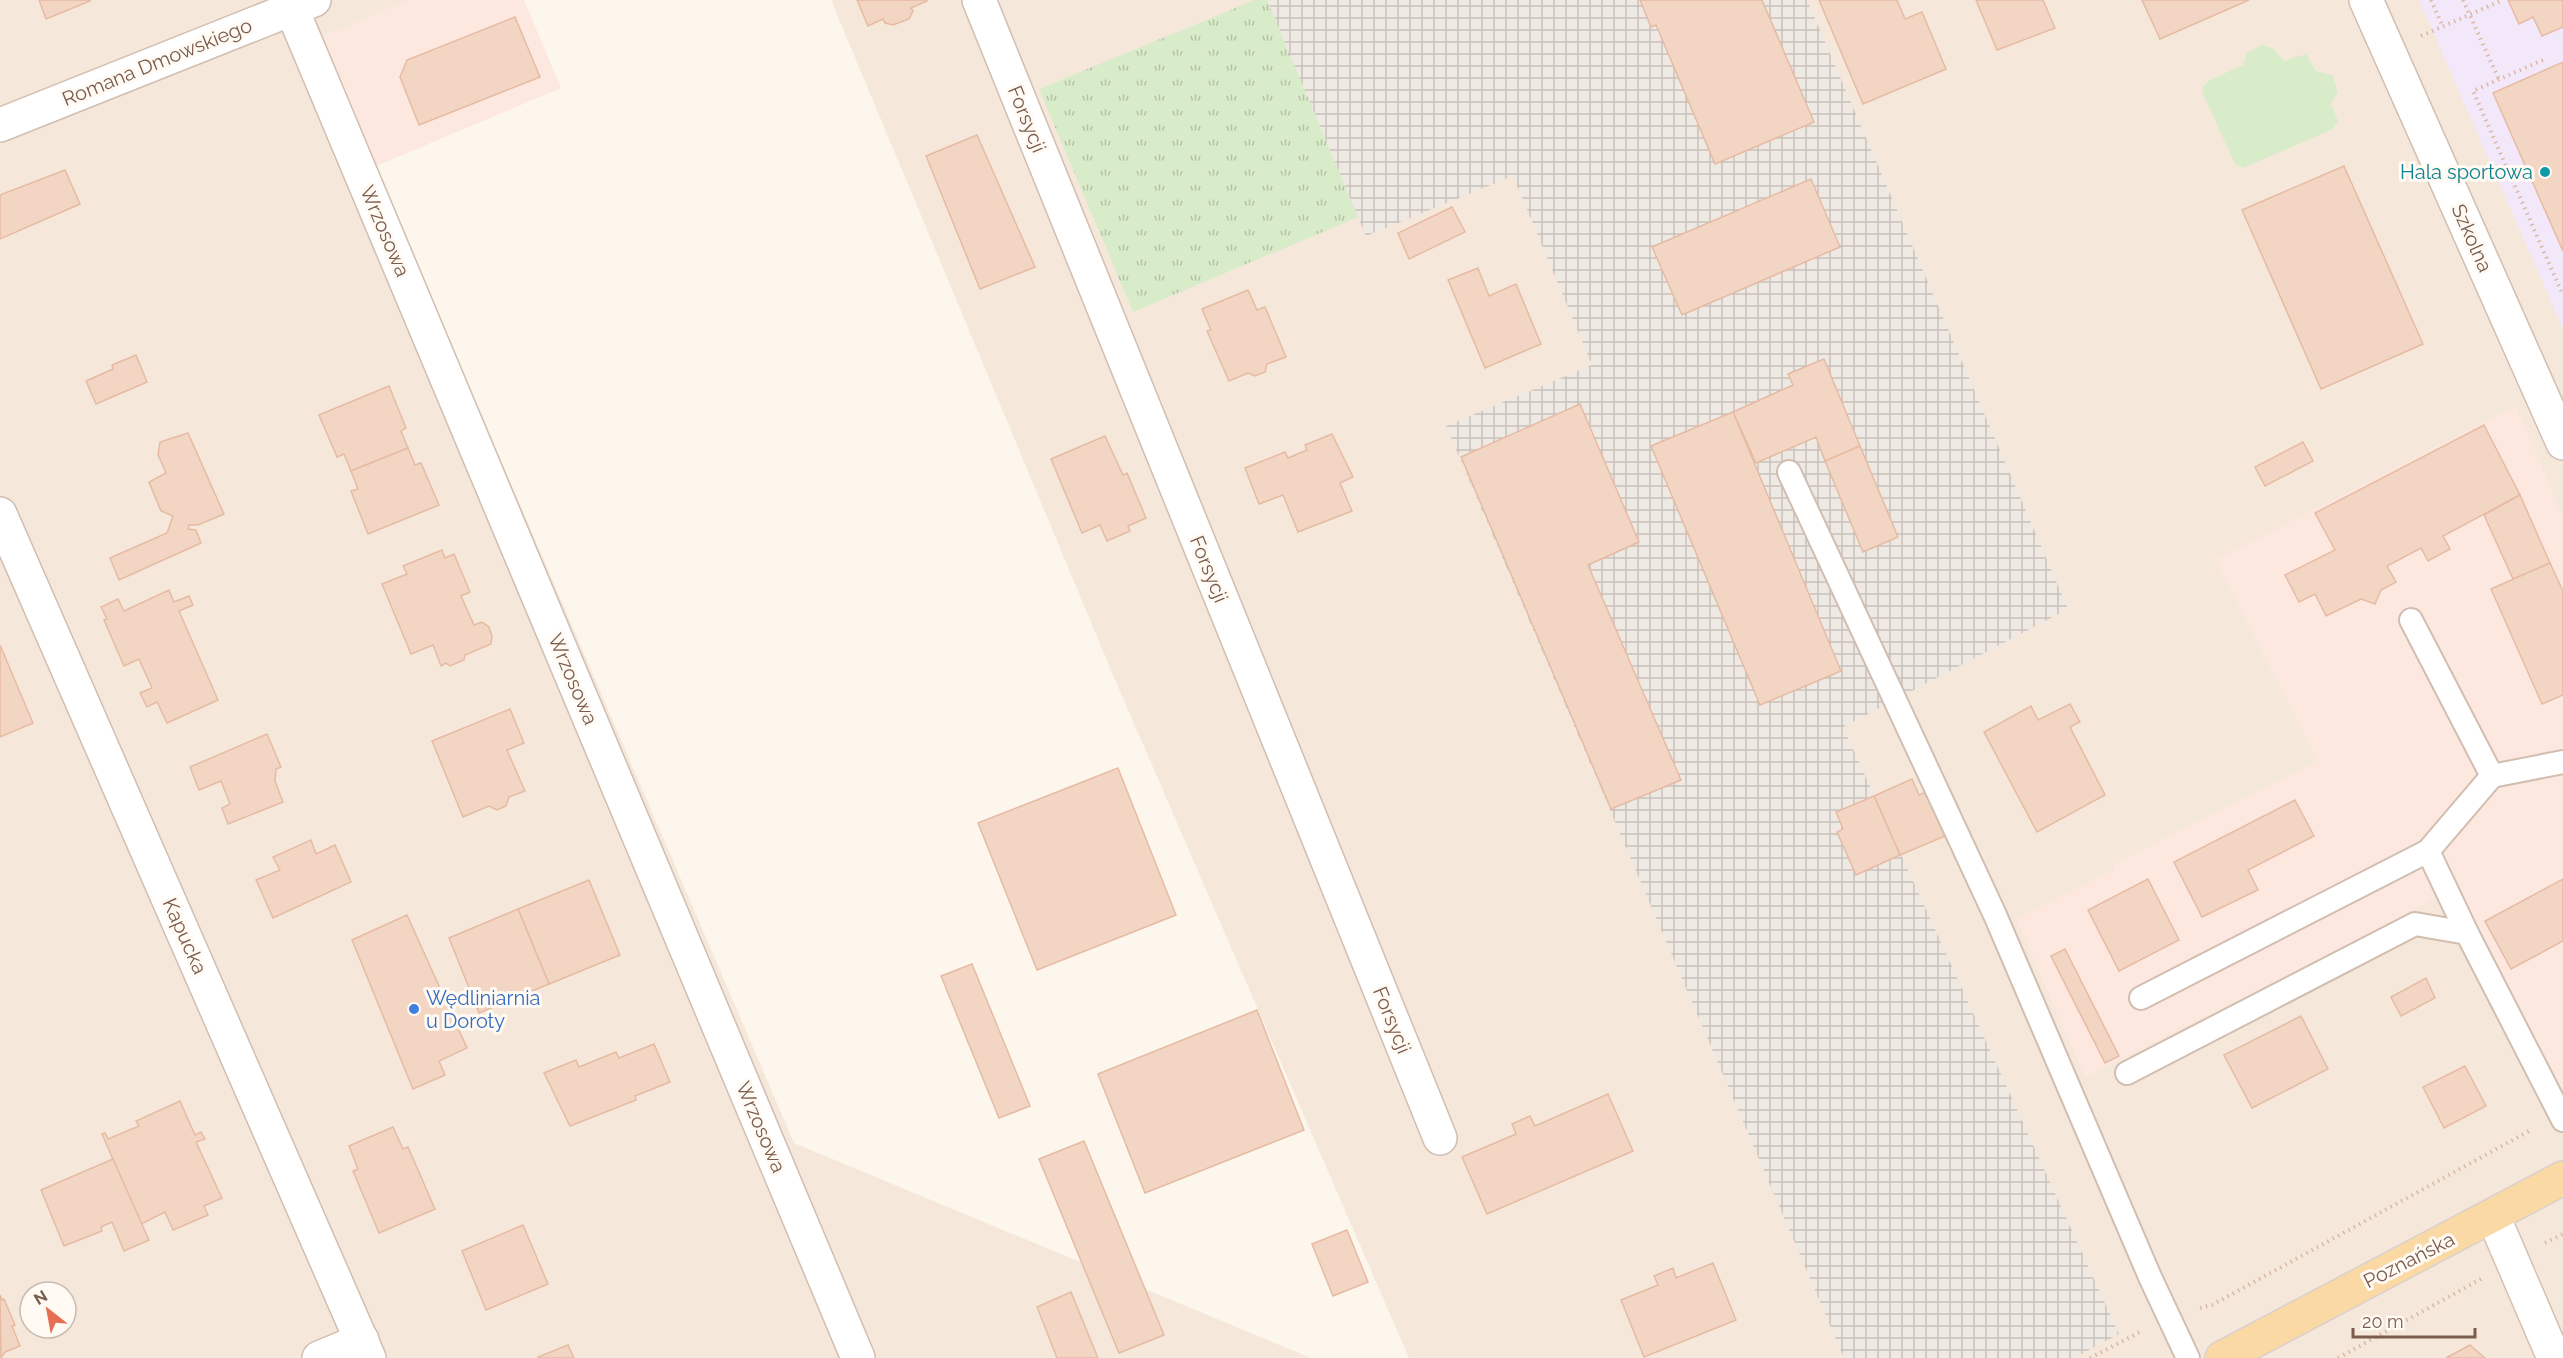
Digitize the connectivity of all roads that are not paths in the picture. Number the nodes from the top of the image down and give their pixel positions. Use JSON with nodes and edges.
{"nodes":[{"id":1,"x":979,"y":0,"type":"edge"},
{"id":2,"x":2366,"y":0,"type":"edge"},
{"id":3,"x":298,"y":3,"type":"edge"},
{"id":4,"x":0,"y":125,"type":"edge"},
{"id":5,"x":2563,"y":443,"type":"edge"},
{"id":6,"x":1789,"y":472,"type":"dead end"},
{"id":7,"x":0,"y":514,"type":"edge"},
{"id":8,"x":2411,"y":620,"type":"dead end"},
{"id":9,"x":2563,"y":762,"type":"edge"},
{"id":10,"x":2492,"y":776,"type":"junction"},
{"id":11,"x":2428,"y":850,"type":"junction"},
{"id":12,"x":2467,"y":933,"type":"junction"},
{"id":13,"x":2141,"y":998,"type":"dead end"},
{"id":14,"x":2127,"y":1073,"type":"dead end"},
{"id":15,"x":2561,"y":1117,"type":"edge"},
{"id":16,"x":1440,"y":1138,"type":"dead end"},
{"id":17,"x":2563,"y":1178,"type":"edge"},
{"id":18,"x":2493,"y":1216,"type":"junction"},
{"id":19,"x":366,"y":1349,"type":"edge"},
{"id":20,"x":319,"y":1358,"type":"edge"},
{"id":21,"x":858,"y":1358,"type":"edge"},
{"id":22,"x":2188,"y":1358,"type":"edge"},
{"id":23,"x":2222,"y":1358,"type":"edge"},
{"id":24,"x":2554,"y":1358,"type":"edge"}],
"edges":[{"from":1,"to":16,"type":"street","name":"Forsycji"},
{"from":2,"to":5,"type":"street","name":"Szkolna"},
{"from":3,"to":4,"type":"street","name":"Romana Dmowskiego"},
{"from":3,"to":21,"type":"street","name":"Wrzosowa"},
{"from":6,"to":22,"type":"lane"},
{"from":7,"to":19,"type":"street","name":"Kapucka"},
{"from":8,"to":10,"type":"lane"},
{"from":9,"to":10,"type":"lane"},
{"from":10,"to":11,"type":"lane"},
{"from":11,"to":12,"type":"lane"},
{"from":11,"to":13,"type":"lane"},
{"from":12,"to":14,"type":"lane"},
{"from":12,"to":15,"type":"lane"},
{"from":17,"to":18,"type":"main road","name":"Poznańska"},
{"from":18,"to":23,"type":"main road","name":"Poznańska"},
{"from":18,"to":24,"type":"street"},
{"from":19,"to":20,"type":"street"}]}
